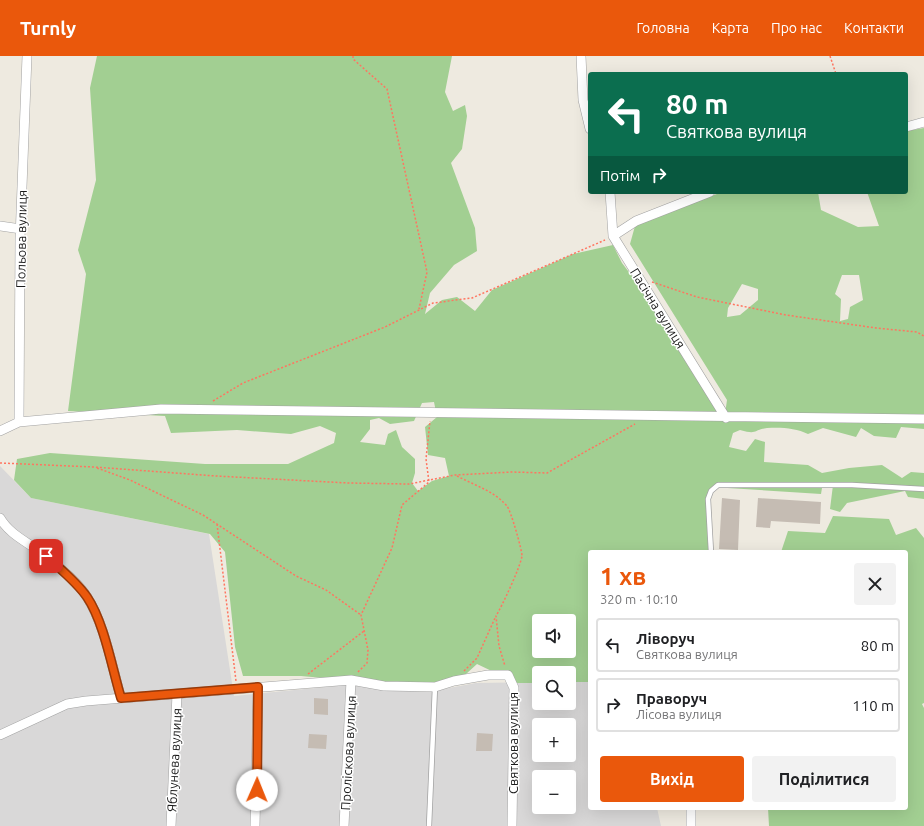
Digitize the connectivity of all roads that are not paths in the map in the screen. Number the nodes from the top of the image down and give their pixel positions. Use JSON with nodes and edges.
{"nodes":[{"id":1,"x":27,"y":56,"type":"edge"},
{"id":2,"x":581,"y":56,"type":"edge"},
{"id":3,"x":588,"y":121,"type":"edge"},
{"id":4,"x":924,"y":122,"type":"edge"},
{"id":5,"x":908,"y":126,"type":"edge"},
{"id":6,"x":610,"y":194,"type":"edge"},
{"id":7,"x":705,"y":194,"type":"edge"},
{"id":8,"x":0,"y":226,"type":"edge"},
{"id":9,"x":21,"y":229,"type":"junction"},
{"id":10,"x":612,"y":236,"type":"junction"},
{"id":11,"x":726,"y":418,"type":"junction"},
{"id":12,"x":924,"y":419,"type":"edge"},
{"id":13,"x":18,"y":422,"type":"junction"},
{"id":14,"x":0,"y":431,"type":"edge"},
{"id":15,"x":924,"y":489,"type":"edge"},
{"id":16,"x":0,"y":518,"type":"edge"},
{"id":17,"x":711,"y":550,"type":"edge"},
{"id":18,"x":351,"y":680,"type":"junction"},
{"id":19,"x":258,"y":687,"type":"junction"},
{"id":20,"x":435,"y":688,"type":"junction"},
{"id":21,"x":177,"y":694,"type":"junction"},
{"id":22,"x":121,"y":698,"type":"junction"},
{"id":23,"x":0,"y":735,"type":"edge"},
{"id":24,"x":691,"y":810,"type":"edge"},
{"id":25,"x":171,"y":826,"type":"edge"},
{"id":26,"x":255,"y":826,"type":"edge"},
{"id":27,"x":344,"y":826,"type":"edge"},
{"id":28,"x":429,"y":826,"type":"edge"},
{"id":29,"x":512,"y":826,"type":"edge"},
{"id":30,"x":691,"y":826,"type":"edge"}],
"edges":[{"from":1,"to":9,"type":"street","name":"Польова вулиця"},
{"from":2,"to":3,"type":"street"},
{"from":4,"to":5,"type":"street"},
{"from":6,"to":10,"type":"street"},
{"from":7,"to":10,"type":"street"},
{"from":8,"to":9,"type":"street"},
{"from":9,"to":13,"type":"street","name":"Польова вулиця"},
{"from":10,"to":11,"type":"street","name":"Пасічна вулиця"},
{"from":11,"to":12,"type":"street"},
{"from":11,"to":13,"type":"street"},
{"from":13,"to":14,"type":"street"},
{"from":15,"to":17,"type":"lane"},
{"from":16,"to":22,"type":"street"},
{"from":18,"to":19,"type":"street","name":"Святкова вулиця"},
{"from":18,"to":20,"type":"street","name":"Святкова вулиця"},
{"from":18,"to":27,"type":"street","name":"Проліскова вулиця"},
{"from":19,"to":21,"type":"street","name":"Святкова вулиця"},
{"from":19,"to":26,"type":"street"},
{"from":20,"to":28,"type":"lane"},
{"from":20,"to":29,"type":"street","name":"Святкова вулиця"},
{"from":21,"to":22,"type":"street","name":"Святкова вулиця"},
{"from":21,"to":25,"type":"street","name":"Яблунева вулиця"},
{"from":22,"to":23,"type":"street","name":"Святкова вулиця"},
{"from":24,"to":30,"type":"street"}]}
